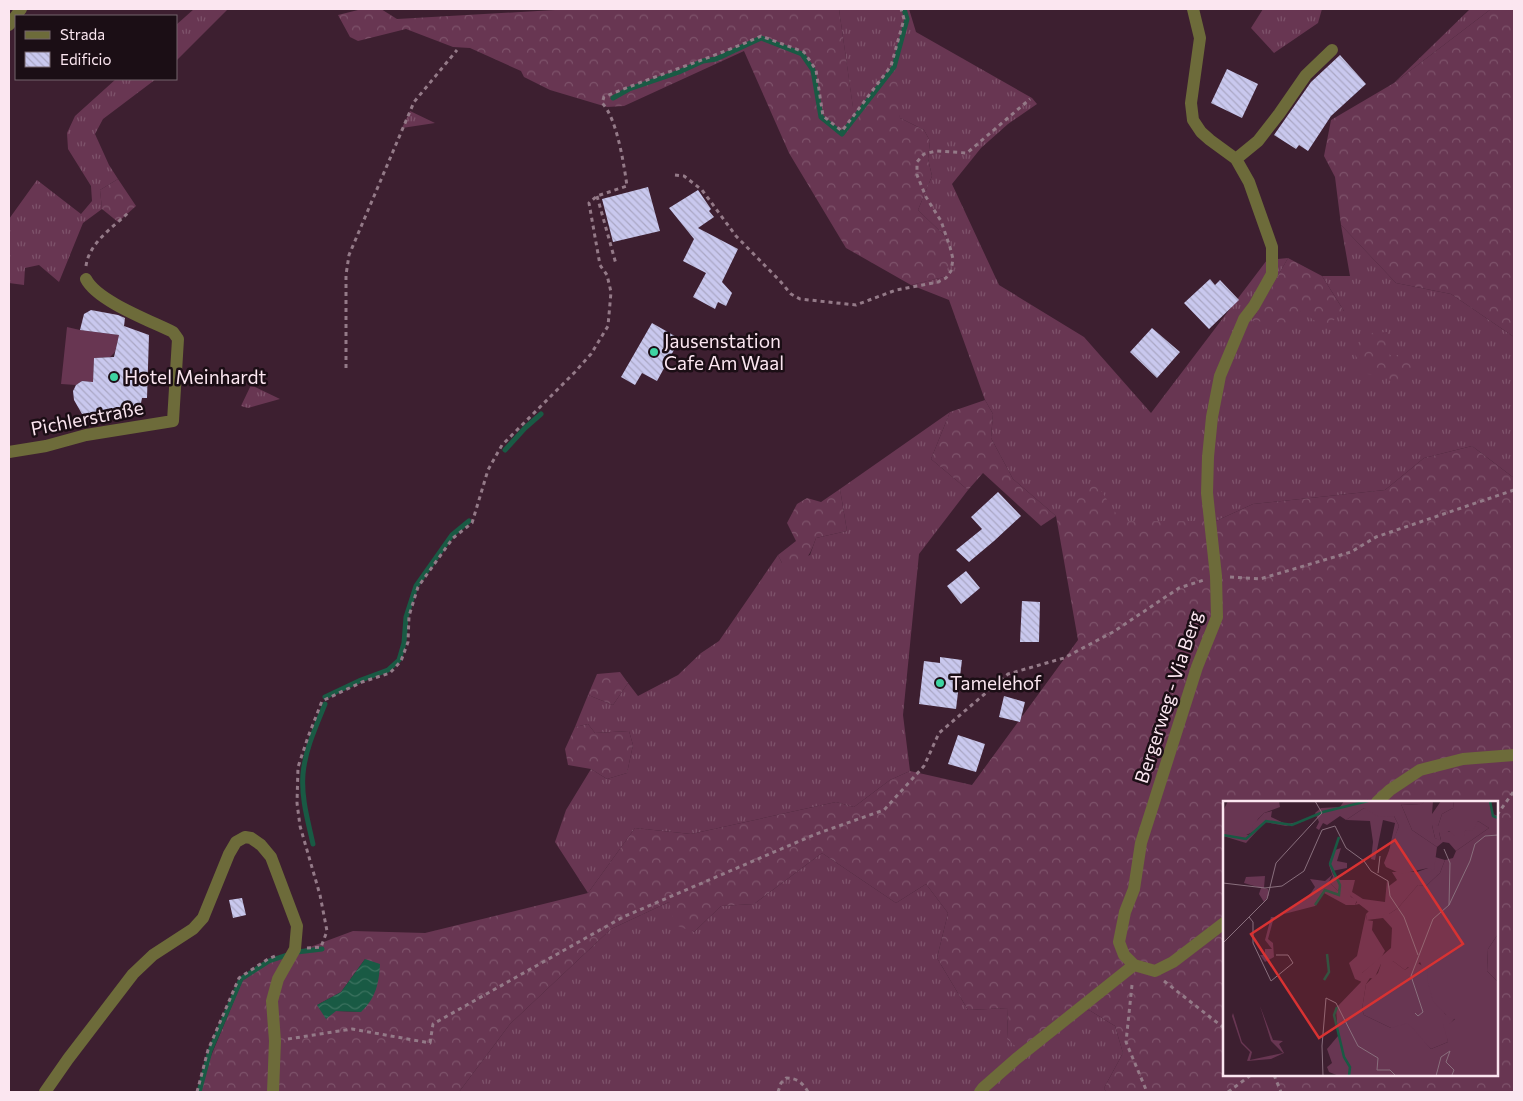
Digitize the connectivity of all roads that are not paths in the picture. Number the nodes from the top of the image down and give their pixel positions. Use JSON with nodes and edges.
{"nodes":[{"id":1,"x":1193,"y":9,"type":"edge"},
{"id":2,"x":1332,"y":50,"type":"dead end"},
{"id":3,"x":1236,"y":159,"type":"junction"},
{"id":4,"x":86,"y":279,"type":"road end"},
{"id":5,"x":9,"y":452,"type":"edge"},
{"id":6,"x":1514,"y":755,"type":"edge"},
{"id":7,"x":1378,"y":801,"type":"edge"},
{"id":8,"x":1223,"y":924,"type":"edge"},
{"id":9,"x":1134,"y":965,"type":"junction"},
{"id":10,"x":45,"y":1092,"type":"edge"},
{"id":11,"x":273,"y":1092,"type":"edge"},
{"id":12,"x":980,"y":1092,"type":"edge"}],
"edges":[{"from":1,"to":3,"type":"street","name":"Bergerweg - Via Berg"},
{"from":2,"to":3,"type":"street"},
{"from":3,"to":9,"type":"street","name":"Bergerweg - Via Berg"},
{"from":4,"to":5,"type":"street","name":"Pichlerstraße"},
{"from":6,"to":7,"type":"street"},
{"from":8,"to":9,"type":"street"},
{"from":9,"to":12,"type":"street"},
{"from":10,"to":11,"type":"street"}]}
